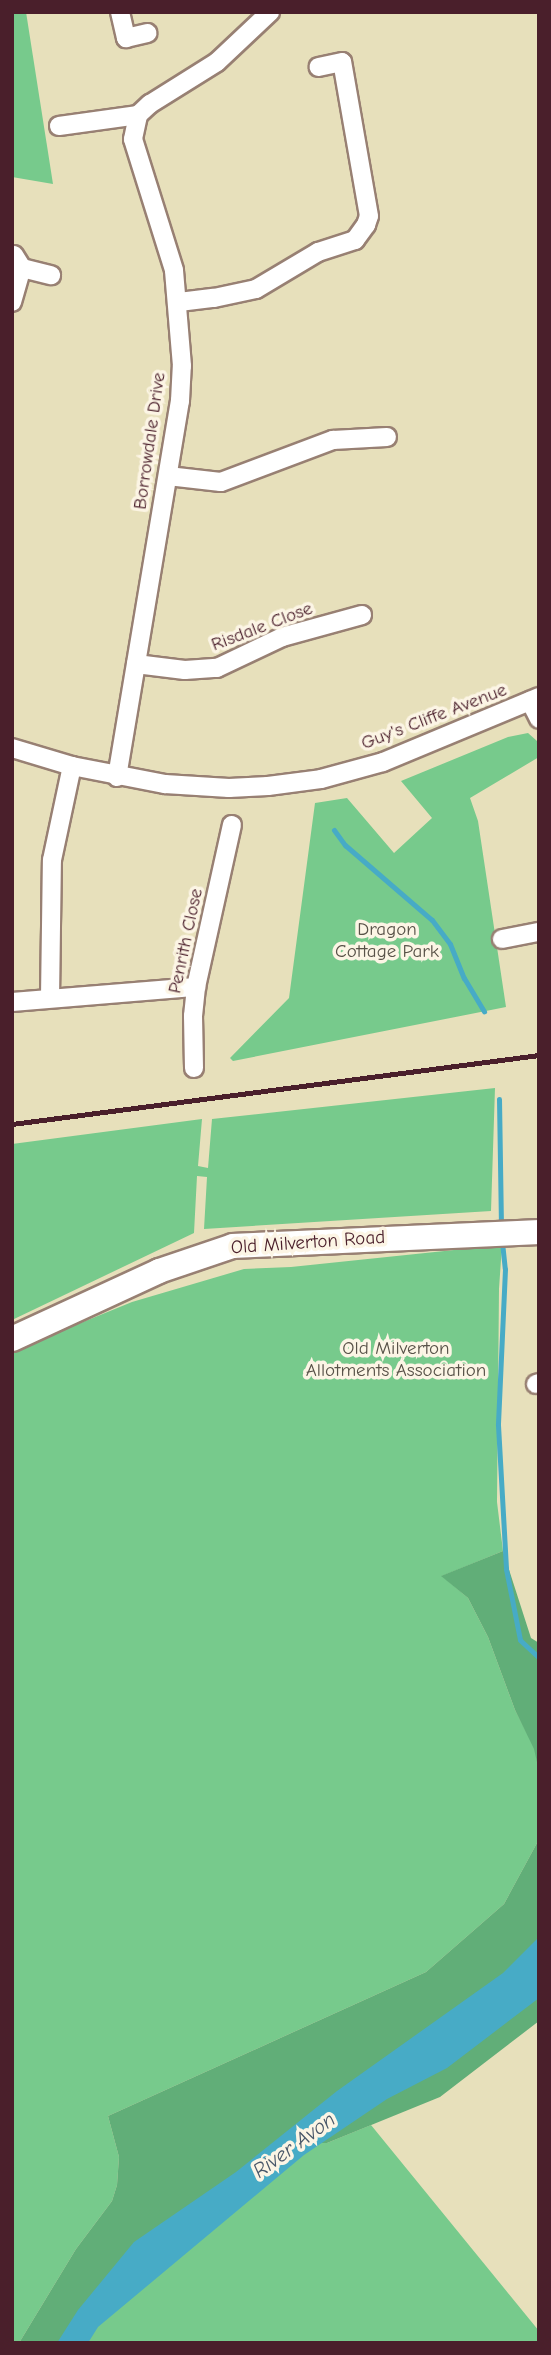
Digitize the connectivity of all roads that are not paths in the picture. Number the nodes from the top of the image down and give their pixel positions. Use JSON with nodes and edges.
{"nodes":[{"id":1,"x":120,"y":12,"type":"edge"},
{"id":2,"x":270,"y":12,"type":"edge"},
{"id":3,"x":148,"y":33,"type":"dead end"},
{"id":4,"x":319,"y":67,"type":"dead end"},
{"id":5,"x":138,"y":115,"type":"junction"},
{"id":6,"x":59,"y":126,"type":"dead end"},
{"id":7,"x":18,"y":262,"type":"edge"},
{"id":8,"x":51,"y":275,"type":"dead end"},
{"id":9,"x":12,"y":302,"type":"edge"},
{"id":10,"x":178,"y":302,"type":"junction"},
{"id":11,"x":387,"y":437,"type":"dead end"},
{"id":12,"x":167,"y":477,"type":"junction"},
{"id":13,"x":362,"y":615,"type":"dead end"},
{"id":14,"x":136,"y":663,"type":"junction"},
{"id":15,"x":534,"y":699,"type":"edge"},
{"id":16,"x":539,"y":719,"type":"edge"},
{"id":17,"x":12,"y":748,"type":"edge"},
{"id":18,"x":72,"y":766,"type":"junction"},
{"id":19,"x":117,"y":777,"type":"junction"},
{"id":20,"x":232,"y":825,"type":"dead end"},
{"id":21,"x":539,"y":932,"type":"edge"},
{"id":22,"x":502,"y":939,"type":"dead end"},
{"id":23,"x":195,"y":987,"type":"junction"},
{"id":24,"x":50,"y":998,"type":"junction"},
{"id":25,"x":12,"y":1002,"type":"edge"},
{"id":26,"x":194,"y":1068,"type":"dead end"},
{"id":27,"x":539,"y":1232,"type":"edge"},
{"id":28,"x":12,"y":1339,"type":"edge"}],
"edges":[{"from":1,"to":3,"type":"street"},
{"from":2,"to":5,"type":"street"},
{"from":4,"to":10,"type":"street"},
{"from":5,"to":6,"type":"street"},
{"from":5,"to":10,"type":"street","name":"Borrowdale Drive"},
{"from":7,"to":8,"type":"street"},
{"from":7,"to":9,"type":"street"},
{"from":10,"to":12,"type":"street","name":"Borrowdale Drive"},
{"from":11,"to":12,"type":"street"},
{"from":12,"to":14,"type":"street","name":"Borrowdale Drive"},
{"from":13,"to":14,"type":"street","name":"Risdale Close"},
{"from":14,"to":19,"type":"street","name":"Borrowdale Drive"},
{"from":15,"to":16,"type":"street"},
{"from":15,"to":19,"type":"street","name":"Guy's Cliffe Avenue"},
{"from":17,"to":18,"type":"street","name":"Guy's Cliffe Avenue"},
{"from":18,"to":19,"type":"street","name":"Guy's Cliffe Avenue"},
{"from":18,"to":24,"type":"street"},
{"from":20,"to":23,"type":"street","name":"Penrith Close"},
{"from":21,"to":22,"type":"street"},
{"from":23,"to":24,"type":"street"},
{"from":23,"to":26,"type":"street","name":"Penrith Close"},
{"from":24,"to":25,"type":"street"},
{"from":27,"to":28,"type":"street","name":"Old Milverton Road"}]}
